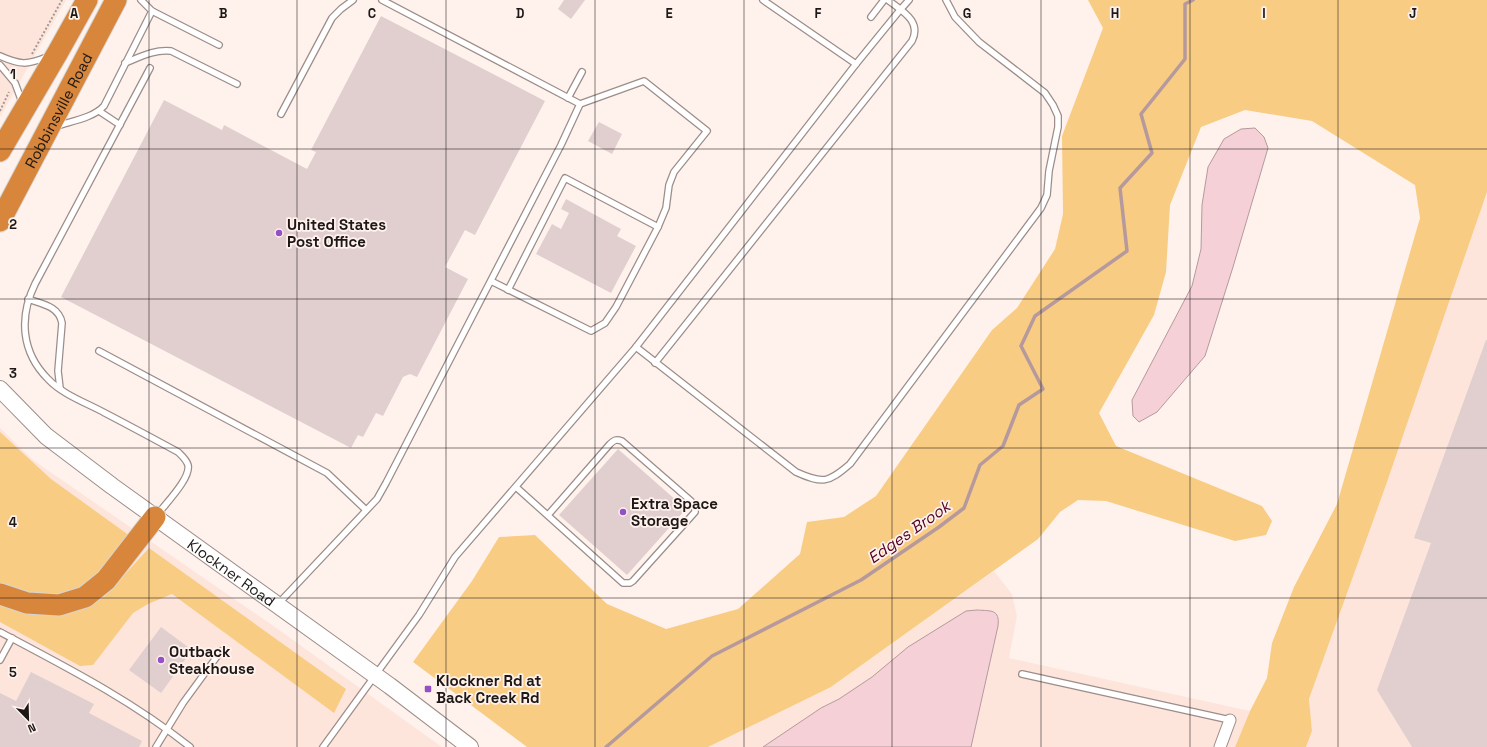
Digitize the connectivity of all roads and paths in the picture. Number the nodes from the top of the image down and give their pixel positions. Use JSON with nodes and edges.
{"nodes":[{"id":1,"x":62,"y":0,"type":"edge"},
{"id":2,"x":87,"y":0,"type":"edge"},
{"id":3,"x":116,"y":0,"type":"edge"},
{"id":4,"x":141,"y":0,"type":"edge"},
{"id":5,"x":353,"y":0,"type":"edge"},
{"id":6,"x":382,"y":0,"type":"edge"},
{"id":7,"x":763,"y":0,"type":"edge"},
{"id":8,"x":884,"y":0,"type":"edge"},
{"id":9,"x":888,"y":0,"type":"edge"},
{"id":10,"x":909,"y":0,"type":"edge"},
{"id":11,"x":946,"y":0,"type":"edge"},
{"id":12,"x":900,"y":10,"type":"junction"},
{"id":13,"x":152,"y":11,"type":"junction"},
{"id":14,"x":871,"y":17,"type":"dead end"},
{"id":15,"x":219,"y":45,"type":"dead end"},
{"id":16,"x":58,"y":52,"type":"junction"},
{"id":17,"x":0,"y":56,"type":"edge"},
{"id":18,"x":125,"y":63,"type":"junction"},
{"id":19,"x":26,"y":64,"type":"junction"},
{"id":20,"x":856,"y":64,"type":"junction"},
{"id":21,"x":0,"y":65,"type":"edge"},
{"id":22,"x":150,"y":68,"type":"dead end"},
{"id":23,"x":582,"y":72,"type":"dead end"},
{"id":24,"x":2,"y":73,"type":"edge"},
{"id":25,"x":15,"y":83,"type":"junction"},
{"id":26,"x":237,"y":84,"type":"dead end"},
{"id":27,"x":568,"y":98,"type":"junction"},
{"id":28,"x":580,"y":104,"type":"junction"},
{"id":29,"x":24,"y":110,"type":"junction"},
{"id":30,"x":0,"y":111,"type":"edge"},
{"id":31,"x":99,"y":111,"type":"junction"},
{"id":32,"x":281,"y":114,"type":"dead end"},
{"id":33,"x":120,"y":125,"type":"junction"},
{"id":34,"x":49,"y":128,"type":"junction"},
{"id":35,"x":0,"y":151,"type":"edge"},
{"id":36,"x":0,"y":221,"type":"edge"},
{"id":37,"x":658,"y":227,"type":"junction"},
{"id":38,"x":491,"y":281,"type":"junction"},
{"id":39,"x":508,"y":290,"type":"junction"},
{"id":40,"x":28,"y":299,"type":"junction"},
{"id":41,"x":636,"y":348,"type":"junction"},
{"id":42,"x":99,"y":351,"type":"dead end"},
{"id":43,"x":655,"y":363,"type":"junction"},
{"id":44,"x":60,"y":388,"type":"junction"},
{"id":45,"x":0,"y":389,"type":"edge"},
{"id":46,"x":516,"y":487,"type":"junction"},
{"id":47,"x":366,"y":510,"type":"junction"},
{"id":48,"x":548,"y":514,"type":"junction"},
{"id":49,"x":155,"y":517,"type":"junction"},
{"id":50,"x":0,"y":594,"type":"edge"},
{"id":51,"x":277,"y":604,"type":"junction"},
{"id":52,"x":0,"y":632,"type":"edge"},
{"id":53,"x":12,"y":638,"type":"junction"},
{"id":54,"x":221,"y":650,"type":"dead end"},
{"id":55,"x":0,"y":660,"type":"edge"},
{"id":56,"x":1022,"y":674,"type":"dead end"},
{"id":57,"x":374,"y":675,"type":"junction"},
{"id":58,"x":1230,"y":720,"type":"joint"},
{"id":59,"x":166,"y":728,"type":"junction"},
{"id":60,"x":156,"y":747,"type":"edge"},
{"id":61,"x":190,"y":747,"type":"edge"},
{"id":62,"x":323,"y":747,"type":"edge"},
{"id":63,"x":470,"y":747,"type":"edge"},
{"id":64,"x":1220,"y":747,"type":"edge"}],
"edges":[{"from":1,"to":19,"type":"path"},
{"from":2,"to":16,"type":"highway","name":"Robbinsville Road"},
{"from":3,"to":34,"type":"highway","name":"Robbinsville Road"},
{"from":4,"to":13,"type":"lane"},
{"from":5,"to":32,"type":"lane"},
{"from":6,"to":27,"type":"lane"},
{"from":7,"to":20,"type":"lane"},
{"from":8,"to":14,"type":"lane"},
{"from":9,"to":12,"type":"lane"},
{"from":10,"to":12,"type":"lane"},
{"from":11,"to":43,"type":"lane"},
{"from":12,"to":20,"type":"lane"},
{"from":12,"to":43,"type":"lane"},
{"from":13,"to":15,"type":"lane"},
{"from":13,"to":18,"type":"lane"},
{"from":16,"to":19,"type":"lane"},
{"from":16,"to":29,"type":"highway","name":"Robbinsville Road"},
{"from":17,"to":19,"type":"lane"},
{"from":18,"to":26,"type":"lane"},
{"from":18,"to":31,"type":"lane"},
{"from":20,"to":41,"type":"lane"},
{"from":21,"to":24,"type":"lane"},
{"from":22,"to":33,"type":"lane"},
{"from":23,"to":27,"type":"lane"},
{"from":24,"to":25,"type":"lane"},
{"from":25,"to":29,"type":"lane"},
{"from":25,"to":30,"type":"path"},
{"from":27,"to":28,"type":"lane"},
{"from":28,"to":37,"type":"lane"},
{"from":28,"to":38,"type":"lane"},
{"from":29,"to":35,"type":"highway","name":"Robbinsville Road"},
{"from":31,"to":33,"type":"lane"},
{"from":31,"to":34,"type":"lane"},
{"from":33,"to":40,"type":"lane"},
{"from":34,"to":36,"type":"highway","name":"Robbinsville Road"},
{"from":37,"to":39,"type":"lane"},
{"from":37,"to":39,"type":"lane"},
{"from":38,"to":39,"type":"lane"},
{"from":38,"to":47,"type":"lane"},
{"from":40,"to":44,"type":"lane"},
{"from":40,"to":44,"type":"lane"},
{"from":41,"to":43,"type":"lane"},
{"from":41,"to":46,"type":"lane"},
{"from":42,"to":47,"type":"lane"},
{"from":44,"to":49,"type":"lane"},
{"from":45,"to":49,"type":"main road","name":"Klockner Road"},
{"from":46,"to":48,"type":"lane"},
{"from":46,"to":57,"type":"lane"},
{"from":47,"to":51,"type":"lane"},
{"from":48,"to":48,"type":"lane"},
{"from":49,"to":50,"type":"highway"},
{"from":49,"to":51,"type":"main road","name":"Klockner Road"},
{"from":51,"to":57,"type":"main road","name":"Klockner Road"},
{"from":52,"to":53,"type":"lane"},
{"from":53,"to":55,"type":"lane"},
{"from":53,"to":59,"type":"lane"},
{"from":54,"to":59,"type":"lane"},
{"from":56,"to":58,"type":"lane"},
{"from":57,"to":62,"type":"lane"},
{"from":57,"to":63,"type":"main road","name":"Klockner Road"},
{"from":58,"to":64,"type":"street"},
{"from":59,"to":60,"type":"lane"},
{"from":59,"to":61,"type":"lane"}]}
